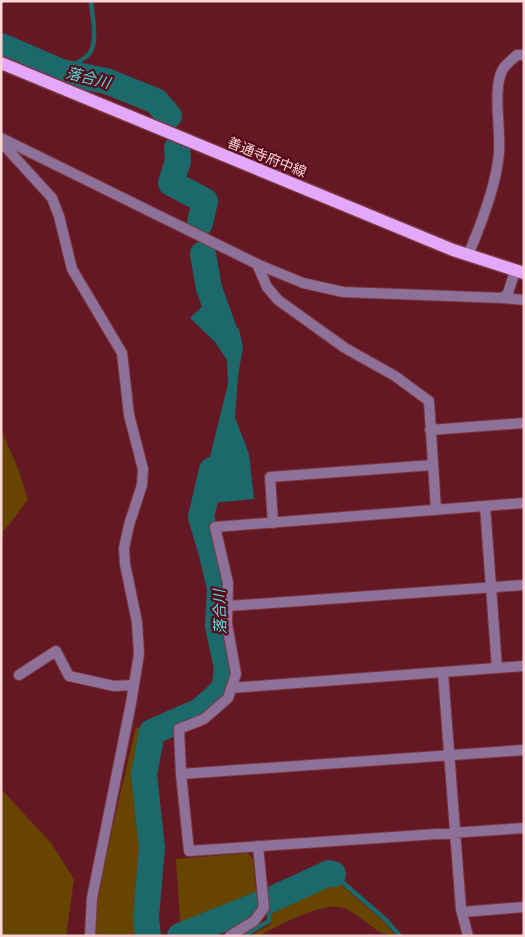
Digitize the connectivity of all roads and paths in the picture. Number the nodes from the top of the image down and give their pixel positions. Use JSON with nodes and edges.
{"nodes":[{"id":1,"x":524,"y":55,"type":"edge"},
{"id":2,"x":1,"y":63,"type":"edge"},
{"id":3,"x":1,"y":140,"type":"edge"},
{"id":4,"x":468,"y":255,"type":"junction"},
{"id":5,"x":257,"y":264,"type":"junction"},
{"id":6,"x":519,"y":272,"type":"edge"},
{"id":7,"x":504,"y":298,"type":"junction"},
{"id":8,"x":524,"y":300,"type":"edge"},
{"id":9,"x":524,"y":424,"type":"edge"},
{"id":10,"x":430,"y":430,"type":"junction"},
{"id":11,"x":433,"y":465,"type":"junction"},
{"id":12,"x":524,"y":503,"type":"edge"},
{"id":13,"x":486,"y":506,"type":"junction"},
{"id":14,"x":436,"y":510,"type":"junction"},
{"id":15,"x":273,"y":523,"type":"junction"},
{"id":16,"x":524,"y":585,"type":"edge"},
{"id":17,"x":491,"y":587,"type":"junction"},
{"id":18,"x":228,"y":606,"type":"junction"},
{"id":19,"x":524,"y":666,"type":"edge"},
{"id":20,"x":497,"y":668,"type":"junction"},
{"id":21,"x":443,"y":673,"type":"junction"},
{"id":22,"x":19,"y":675,"type":"dead end"},
{"id":23,"x":134,"y":685,"type":"junction"},
{"id":24,"x":231,"y":688,"type":"junction"},
{"id":25,"x":524,"y":750,"type":"edge"},
{"id":26,"x":449,"y":755,"type":"junction"},
{"id":27,"x":181,"y":774,"type":"junction"},
{"id":28,"x":524,"y":828,"type":"edge"},
{"id":29,"x":455,"y":832,"type":"junction"},
{"id":30,"x":258,"y":846,"type":"junction"},
{"id":31,"x":524,"y":907,"type":"edge"},
{"id":32,"x":462,"y":912,"type":"junction"},
{"id":33,"x":90,"y":936,"type":"edge"},
{"id":34,"x":230,"y":936,"type":"edge"},
{"id":35,"x":468,"y":936,"type":"edge"}],
"edges":[{"from":1,"to":4,"type":"street"},
{"from":2,"to":4,"type":"main road","name":"善通寺府中線"},
{"from":3,"to":5,"type":"street"},
{"from":3,"to":23,"type":"street"},
{"from":4,"to":6,"type":"main road","name":"善通寺府中線"},
{"from":5,"to":7,"type":"street"},
{"from":5,"to":10,"type":"street"},
{"from":6,"to":7,"type":"street"},
{"from":7,"to":8,"type":"street"},
{"from":9,"to":10,"type":"street"},
{"from":10,"to":11,"type":"street"},
{"from":11,"to":14,"type":"street"},
{"from":11,"to":15,"type":"street"},
{"from":12,"to":13,"type":"street"},
{"from":13,"to":14,"type":"street"},
{"from":13,"to":17,"type":"street"},
{"from":14,"to":15,"type":"street"},
{"from":15,"to":18,"type":"street"},
{"from":16,"to":17,"type":"street"},
{"from":17,"to":18,"type":"street"},
{"from":17,"to":20,"type":"street"},
{"from":18,"to":24,"type":"street"},
{"from":19,"to":20,"type":"street"},
{"from":20,"to":21,"type":"street"},
{"from":21,"to":24,"type":"street"},
{"from":21,"to":26,"type":"street"},
{"from":22,"to":23,"type":"street"},
{"from":23,"to":33,"type":"street"},
{"from":24,"to":27,"type":"street"},
{"from":25,"to":26,"type":"street"},
{"from":26,"to":27,"type":"street"},
{"from":26,"to":29,"type":"street"},
{"from":27,"to":30,"type":"street"},
{"from":28,"to":29,"type":"street"},
{"from":29,"to":30,"type":"street"},
{"from":29,"to":32,"type":"street"},
{"from":30,"to":34,"type":"street"},
{"from":31,"to":32,"type":"street"},
{"from":32,"to":35,"type":"street"}]}
